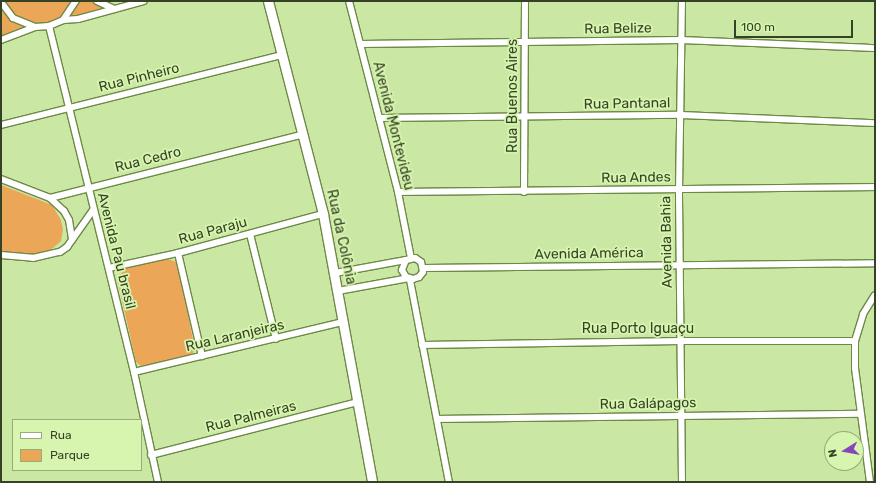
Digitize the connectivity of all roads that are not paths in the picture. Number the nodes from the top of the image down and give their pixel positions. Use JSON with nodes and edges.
{"nodes":[{"id":1,"x":76,"y":1,"type":"edge"},
{"id":2,"x":97,"y":1,"type":"edge"},
{"id":3,"x":144,"y":1,"type":"edge"},
{"id":4,"x":268,"y":1,"type":"edge"},
{"id":5,"x":349,"y":1,"type":"edge"},
{"id":6,"x":525,"y":1,"type":"edge"},
{"id":7,"x":682,"y":1,"type":"edge"},
{"id":8,"x":1,"y":2,"type":"edge"},
{"id":9,"x":114,"y":9,"type":"junction"},
{"id":10,"x":63,"y":20,"type":"junction"},
{"id":11,"x":49,"y":26,"type":"junction"},
{"id":12,"x":35,"y":27,"type":"junction"},
{"id":13,"x":1,"y":40,"type":"edge"},
{"id":14,"x":681,"y":40,"type":"junction"},
{"id":15,"x":525,"y":42,"type":"junction"},
{"id":16,"x":360,"y":44,"type":"junction"},
{"id":17,"x":875,"y":48,"type":"edge"},
{"id":18,"x":282,"y":55,"type":"junction"},
{"id":19,"x":68,"y":108,"type":"junction"},
{"id":20,"x":680,"y":115,"type":"junction"},
{"id":21,"x":526,"y":117,"type":"junction"},
{"id":22,"x":379,"y":118,"type":"junction"},
{"id":23,"x":875,"y":123,"type":"edge"},
{"id":24,"x":1,"y":125,"type":"edge"},
{"id":25,"x":304,"y":134,"type":"junction"},
{"id":26,"x":1,"y":178,"type":"edge"},
{"id":27,"x":875,"y":187,"type":"edge"},
{"id":28,"x":88,"y":188,"type":"junction"},
{"id":29,"x":679,"y":190,"type":"junction"},
{"id":30,"x":398,"y":192,"type":"junction"},
{"id":31,"x":524,"y":192,"type":"junction"},
{"id":32,"x":50,"y":198,"type":"junction"},
{"id":33,"x":93,"y":210,"type":"junction"},
{"id":34,"x":323,"y":214,"type":"junction"},
{"id":35,"x":250,"y":234,"type":"junction"},
{"id":36,"x":72,"y":240,"type":"junction"},
{"id":37,"x":178,"y":253,"type":"junction"},
{"id":38,"x":1,"y":255,"type":"edge"},
{"id":39,"x":409,"y":259,"type":"junction"},
{"id":40,"x":875,"y":264,"type":"edge"},
{"id":41,"x":680,"y":265,"type":"junction"},
{"id":42,"x":109,"y":268,"type":"junction"},
{"id":43,"x":424,"y":268,"type":"junction"},
{"id":44,"x":335,"y":273,"type":"junction"},
{"id":45,"x":410,"y":279,"type":"junction"},
{"id":46,"x":338,"y":291,"type":"junction"},
{"id":47,"x":875,"y":295,"type":"edge"},
{"id":48,"x":342,"y":322,"type":"junction"},
{"id":49,"x":276,"y":339,"type":"junction"},
{"id":50,"x":681,"y":341,"type":"junction"},
{"id":51,"x":855,"y":341,"type":"junction"},
{"id":52,"x":422,"y":345,"type":"junction"},
{"id":53,"x":202,"y":356,"type":"junction"},
{"id":54,"x":134,"y":372,"type":"junction"},
{"id":55,"x":357,"y":402,"type":"junction"},
{"id":56,"x":859,"y":414,"type":"junction"},
{"id":57,"x":682,"y":416,"type":"junction"},
{"id":58,"x":437,"y":419,"type":"junction"},
{"id":59,"x":152,"y":455,"type":"junction"},
{"id":60,"x":158,"y":482,"type":"edge"},
{"id":61,"x":372,"y":482,"type":"edge"},
{"id":62,"x":449,"y":482,"type":"edge"},
{"id":63,"x":682,"y":482,"type":"edge"},
{"id":64,"x":870,"y":482,"type":"edge"}],
"edges":[{"from":1,"to":10,"type":"street"},
{"from":2,"to":9,"type":"street"},
{"from":3,"to":9,"type":"street"},
{"from":4,"to":18,"type":"main road","name":"Rua da Colônia"},
{"from":5,"to":16,"type":"street","name":"Avenida Montevideu"},
{"from":6,"to":15,"type":"street","name":"Rua Buenos Aires"},
{"from":7,"to":14,"type":"street","name":"Avenida Bahia"},
{"from":8,"to":12,"type":"street"},
{"from":9,"to":10,"type":"street"},
{"from":10,"to":11,"type":"street"},
{"from":11,"to":12,"type":"street"},
{"from":11,"to":19,"type":"street","name":"Avenida Pau brasil"},
{"from":12,"to":13,"type":"street"},
{"from":14,"to":15,"type":"street","name":"Rua Belize"},
{"from":14,"to":17,"type":"street","name":"Rua Belize"},
{"from":14,"to":20,"type":"street","name":"Avenida Bahia"},
{"from":15,"to":16,"type":"street","name":"Rua Belize"},
{"from":15,"to":21,"type":"street","name":"Rua Buenos Aires"},
{"from":16,"to":22,"type":"street","name":"Avenida Montevideu"},
{"from":18,"to":19,"type":"street","name":"Rua Pinheiro"},
{"from":18,"to":25,"type":"main road","name":"Rua da Colônia"},
{"from":19,"to":24,"type":"street","name":"Rua Pinheiro"},
{"from":19,"to":28,"type":"street","name":"Avenida Pau brasil"},
{"from":20,"to":21,"type":"street","name":"Rua Pantanal"},
{"from":20,"to":23,"type":"street","name":"Rua Pantanal"},
{"from":20,"to":29,"type":"street","name":"Avenida Bahia"},
{"from":21,"to":22,"type":"street","name":"Rua Pantanal"},
{"from":21,"to":31,"type":"street","name":"Rua Buenos Aires"},
{"from":22,"to":30,"type":"street","name":"Avenida Montevideu"},
{"from":25,"to":28,"type":"street","name":"Rua Cedro"},
{"from":25,"to":34,"type":"main road","name":"Rua da Colônia"},
{"from":26,"to":32,"type":"street"},
{"from":27,"to":29,"type":"street","name":"Rua Andes"},
{"from":28,"to":32,"type":"street","name":"Rua Cedro"},
{"from":28,"to":33,"type":"street","name":"Avenida Pau brasil"},
{"from":29,"to":31,"type":"street","name":"Rua Andes"},
{"from":29,"to":41,"type":"street","name":"Avenida Bahia"},
{"from":30,"to":31,"type":"street","name":"Rua Andes"},
{"from":30,"to":39,"type":"street","name":"Avenida Montevideu"},
{"from":32,"to":36,"type":"street"},
{"from":33,"to":36,"type":"street"},
{"from":33,"to":42,"type":"street","name":"Avenida Pau brasil"},
{"from":34,"to":35,"type":"street","name":"Rua Paraju"},
{"from":34,"to":44,"type":"main road","name":"Rua da Colônia"},
{"from":35,"to":37,"type":"street","name":"Rua Paraju"},
{"from":35,"to":49,"type":"street"},
{"from":36,"to":38,"type":"street"},
{"from":37,"to":42,"type":"street","name":"Rua Paraju"},
{"from":37,"to":53,"type":"street"},
{"from":39,"to":43,"type":"street"},
{"from":39,"to":44,"type":"street"},
{"from":39,"to":45,"type":"street"},
{"from":40,"to":41,"type":"street","name":"Avenida América"},
{"from":41,"to":43,"type":"street","name":"Avenida América"},
{"from":41,"to":50,"type":"street","name":"Avenida Bahia"},
{"from":42,"to":54,"type":"street","name":"Avenida Pau brasil"},
{"from":43,"to":45,"type":"street"},
{"from":44,"to":46,"type":"main road","name":"Rua da Colônia"},
{"from":45,"to":46,"type":"street"},
{"from":45,"to":52,"type":"street"},
{"from":46,"to":48,"type":"main road","name":"Rua da Colônia"},
{"from":47,"to":51,"type":"street"},
{"from":48,"to":49,"type":"street","name":"Rua Laranjeiras"},
{"from":48,"to":55,"type":"main road","name":"Rua da Colônia"},
{"from":49,"to":53,"type":"street","name":"Rua Laranjeiras"},
{"from":50,"to":51,"type":"street","name":"Rua Porto Iguaçu"},
{"from":50,"to":52,"type":"street","name":"Rua Porto Iguaçu"},
{"from":50,"to":57,"type":"street","name":"Avenida Bahia"},
{"from":51,"to":56,"type":"street"},
{"from":52,"to":58,"type":"street"},
{"from":53,"to":54,"type":"street","name":"Rua Laranjeiras"},
{"from":54,"to":59,"type":"street","name":"Avenida Pau brasil"},
{"from":55,"to":59,"type":"street","name":"Rua Palmeiras"},
{"from":55,"to":61,"type":"main road","name":"Rua da Colônia"},
{"from":56,"to":57,"type":"street","name":"Rua Galápagos"},
{"from":56,"to":64,"type":"street"},
{"from":57,"to":58,"type":"street","name":"Rua Galápagos"},
{"from":57,"to":63,"type":"street","name":"Avenida Bahia"},
{"from":58,"to":62,"type":"street"},
{"from":59,"to":60,"type":"street","name":"Avenida Pau brasil"}]}
